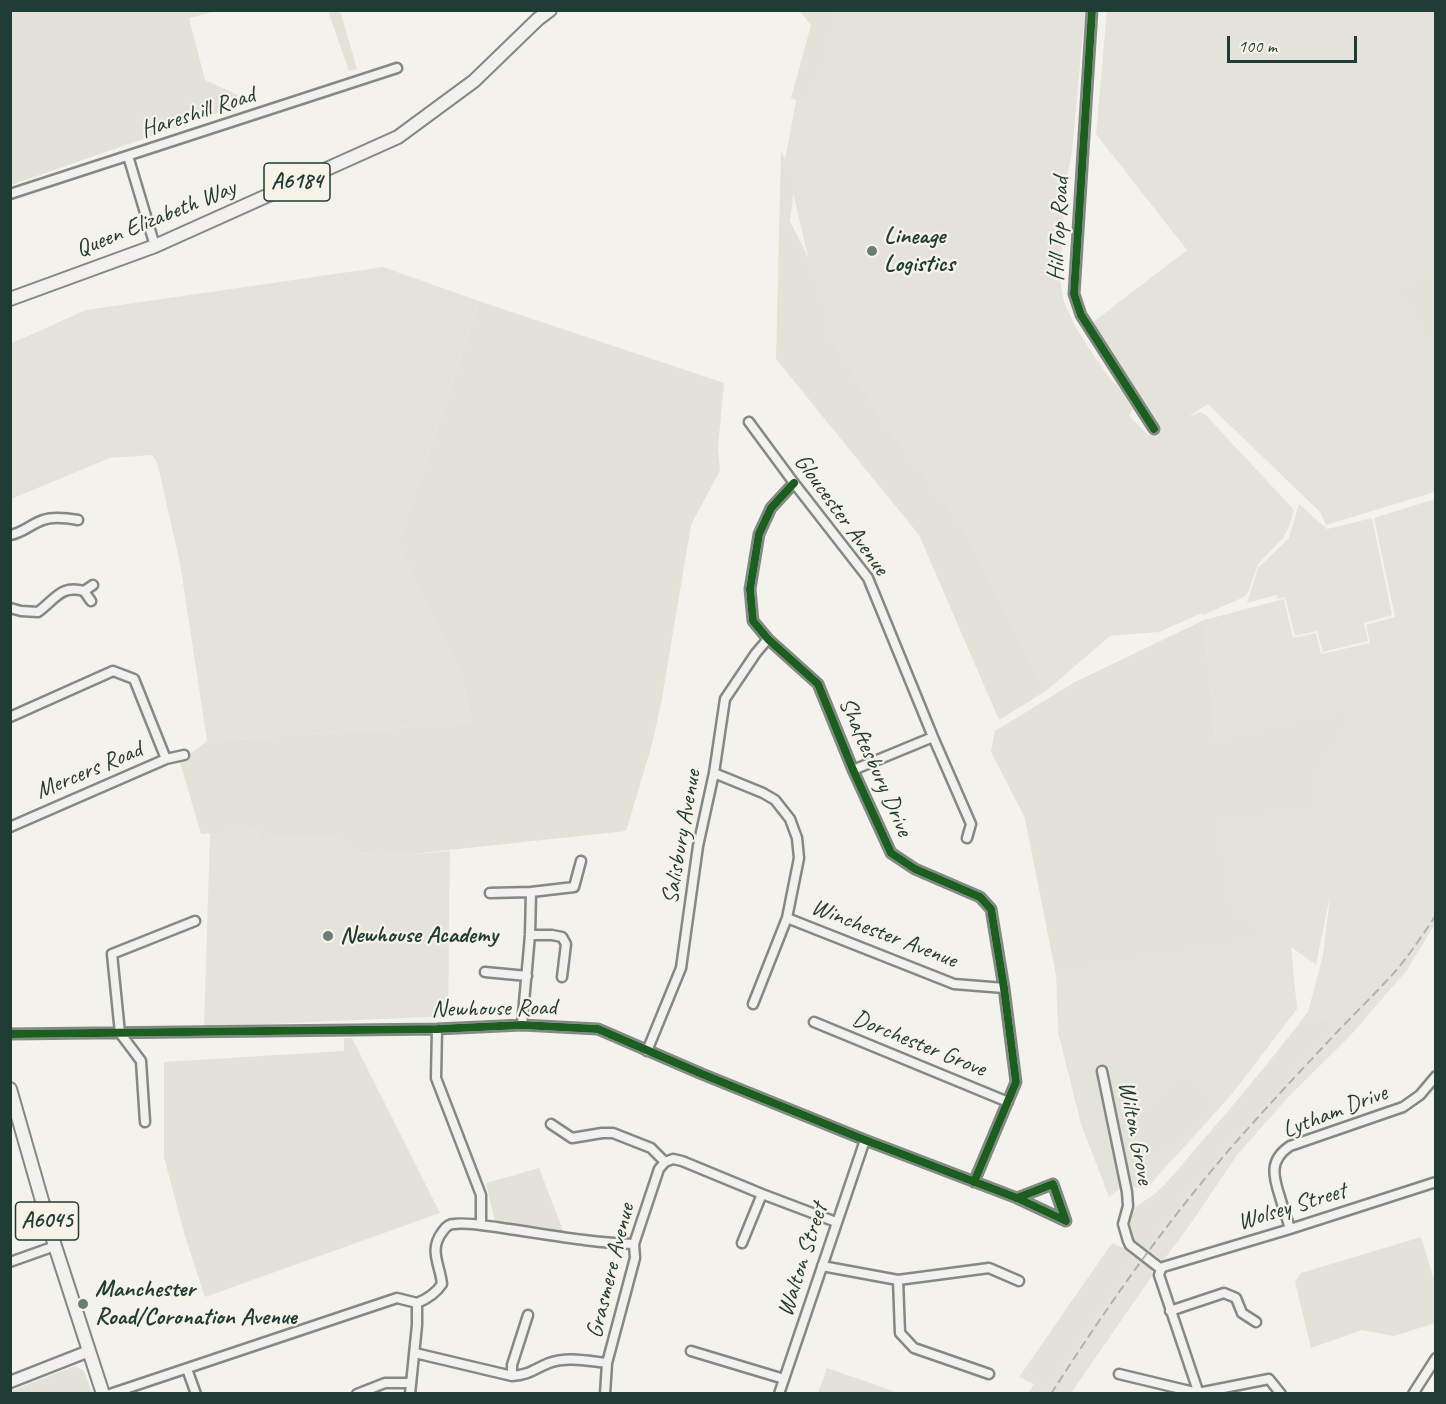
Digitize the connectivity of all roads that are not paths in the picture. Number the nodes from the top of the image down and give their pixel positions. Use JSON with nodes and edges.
{"nodes":[{"id":1,"x":550,"y":10,"type":"edge"},
{"id":2,"x":1092,"y":10,"type":"edge"},
{"id":3,"x":397,"y":68,"type":"dead end"},
{"id":4,"x":128,"y":156,"type":"junction"},
{"id":5,"x":10,"y":195,"type":"edge"},
{"id":6,"x":155,"y":246,"type":"junction"},
{"id":7,"x":10,"y":299,"type":"edge"},
{"id":8,"x":749,"y":422,"type":"dead end"},
{"id":9,"x":1154,"y":429,"type":"dead end"},
{"id":10,"x":794,"y":483,"type":"junction"},
{"id":11,"x":78,"y":520,"type":"dead end"},
{"id":12,"x":10,"y":535,"type":"edge"},
{"id":13,"x":93,"y":585,"type":"dead end"},
{"id":14,"x":84,"y":591,"type":"junction"},
{"id":15,"x":91,"y":601,"type":"dead end"},
{"id":16,"x":10,"y":608,"type":"edge"},
{"id":17,"x":768,"y":639,"type":"junction"},
{"id":18,"x":10,"y":717,"type":"edge"},
{"id":19,"x":933,"y":736,"type":"junction"},
{"id":20,"x":184,"y":755,"type":"dead end"},
{"id":21,"x":166,"y":759,"type":"junction"},
{"id":22,"x":852,"y":770,"type":"junction"},
{"id":23,"x":714,"y":773,"type":"junction"},
{"id":24,"x":10,"y":827,"type":"edge"},
{"id":25,"x":967,"y":838,"type":"dead end"},
{"id":26,"x":581,"y":861,"type":"dead end"},
{"id":27,"x":531,"y":892,"type":"junction"},
{"id":28,"x":490,"y":893,"type":"dead end"},
{"id":29,"x":787,"y":918,"type":"junction"},
{"id":30,"x":195,"y":921,"type":"dead end"},
{"id":31,"x":530,"y":935,"type":"junction"},
{"id":32,"x":485,"y":972,"type":"dead end"},
{"id":33,"x":527,"y":976,"type":"junction"},
{"id":34,"x":562,"y":977,"type":"dead end"},
{"id":35,"x":1004,"y":988,"type":"junction"},
{"id":36,"x":753,"y":1004,"type":"dead end"},
{"id":37,"x":814,"y":1022,"type":"dead end"},
{"id":38,"x":522,"y":1025,"type":"junction"},
{"id":39,"x":437,"y":1029,"type":"junction"},
{"id":40,"x":120,"y":1033,"type":"junction"},
{"id":41,"x":10,"y":1034,"type":"edge"},
{"id":42,"x":647,"y":1051,"type":"junction"},
{"id":43,"x":1102,"y":1071,"type":"dead end"},
{"id":44,"x":1436,"y":1076,"type":"edge"},
{"id":45,"x":10,"y":1089,"type":"edge"},
{"id":46,"x":1008,"y":1102,"type":"junction"},
{"id":47,"x":145,"y":1122,"type":"dead end"},
{"id":48,"x":551,"y":1124,"type":"dead end"},
{"id":49,"x":577,"y":1138,"type":"junction"},
{"id":50,"x":865,"y":1140,"type":"junction"},
{"id":51,"x":573,"y":1149,"type":"dead end"},
{"id":52,"x":665,"y":1162,"type":"junction"},
{"id":53,"x":975,"y":1182,"type":"junction"},
{"id":54,"x":1436,"y":1182,"type":"edge"},
{"id":55,"x":762,"y":1194,"type":"junction"},
{"id":56,"x":1017,"y":1198,"type":"junction"},
{"id":57,"x":836,"y":1222,"type":"junction"},
{"id":58,"x":481,"y":1225,"type":"junction"},
{"id":59,"x":1290,"y":1229,"type":"junction"},
{"id":60,"x":742,"y":1243,"type":"dead end"},
{"id":61,"x":634,"y":1244,"type":"junction"},
{"id":62,"x":55,"y":1246,"type":"junction"},
{"id":63,"x":10,"y":1262,"type":"edge"},
{"id":64,"x":822,"y":1266,"type":"junction"},
{"id":65,"x":1161,"y":1269,"type":"junction"},
{"id":66,"x":898,"y":1280,"type":"junction"},
{"id":67,"x":1019,"y":1281,"type":"dead end"},
{"id":68,"x":417,"y":1303,"type":"junction"},
{"id":69,"x":1170,"y":1311,"type":"junction"},
{"id":70,"x":528,"y":1315,"type":"dead end"},
{"id":71,"x":1256,"y":1322,"type":"dead end"},
{"id":72,"x":691,"y":1351,"type":"dead end"},
{"id":73,"x":89,"y":1352,"type":"junction"},
{"id":74,"x":415,"y":1353,"type":"junction"},
{"id":75,"x":1436,"y":1358,"type":"edge"},
{"id":76,"x":607,"y":1364,"type":"junction"},
{"id":77,"x":187,"y":1369,"type":"junction"},
{"id":78,"x":989,"y":1374,"type":"dead end"},
{"id":79,"x":1119,"y":1374,"type":"dead end"},
{"id":80,"x":512,"y":1376,"type":"junction"},
{"id":81,"x":784,"y":1379,"type":"junction"},
{"id":82,"x":10,"y":1382,"type":"edge"},
{"id":83,"x":411,"y":1383,"type":"junction"},
{"id":84,"x":1199,"y":1393,"type":"edge"},
{"id":85,"x":103,"y":1394,"type":"edge"},
{"id":86,"x":110,"y":1394,"type":"edge"},
{"id":87,"x":196,"y":1394,"type":"edge"},
{"id":88,"x":357,"y":1394,"type":"edge"},
{"id":89,"x":410,"y":1394,"type":"edge"},
{"id":90,"x":605,"y":1394,"type":"edge"},
{"id":91,"x":779,"y":1394,"type":"edge"},
{"id":92,"x":1281,"y":1394,"type":"edge"},
{"id":93,"x":1413,"y":1394,"type":"edge"}],
"edges":[{"from":1,"to":6,"type":"main road","name":"Queen Elizabeth Way","number":"A6184"},
{"from":2,"to":9,"type":"street","name":"Hill Top Road"},
{"from":3,"to":4,"type":"street","name":"Hareshill Road"},
{"from":4,"to":5,"type":"street","name":"Hareshill Road"},
{"from":4,"to":6,"type":"street"},
{"from":6,"to":7,"type":"main road","name":"Queen Elizabeth Way","number":"A6184"},
{"from":8,"to":10,"type":"street","name":"Gloucester Avenue"},
{"from":10,"to":17,"type":"street","name":"Shaftesbury Drive"},
{"from":10,"to":19,"type":"street","name":"Gloucester Avenue"},
{"from":11,"to":12,"type":"street"},
{"from":13,"to":14,"type":"street"},
{"from":14,"to":15,"type":"street"},
{"from":14,"to":16,"type":"street"},
{"from":17,"to":22,"type":"street","name":"Shaftesbury Drive"},
{"from":17,"to":23,"type":"street","name":"Salisbury Avenue"},
{"from":18,"to":21,"type":"street"},
{"from":19,"to":22,"type":"street"},
{"from":19,"to":25,"type":"street","name":"Gloucester Avenue"},
{"from":20,"to":21,"type":"street","name":"Mercers Road"},
{"from":21,"to":24,"type":"street","name":"Mercers Road"},
{"from":22,"to":35,"type":"street","name":"Shaftesbury Drive"},
{"from":23,"to":29,"type":"street"},
{"from":23,"to":42,"type":"street","name":"Salisbury Avenue"},
{"from":26,"to":27,"type":"street"},
{"from":27,"to":28,"type":"street"},
{"from":27,"to":31,"type":"street"},
{"from":29,"to":35,"type":"street","name":"Winchester Avenue"},
{"from":29,"to":36,"type":"street"},
{"from":30,"to":40,"type":"street"},
{"from":31,"to":33,"type":"street"},
{"from":31,"to":34,"type":"street"},
{"from":32,"to":33,"type":"street"},
{"from":33,"to":38,"type":"street"},
{"from":35,"to":46,"type":"street","name":"Shaftesbury Drive"},
{"from":37,"to":46,"type":"street","name":"Dorchester Grove"},
{"from":38,"to":39,"type":"street","name":"Newhouse Road"},
{"from":38,"to":42,"type":"street","name":"Newhouse Road"},
{"from":39,"to":40,"type":"street","name":"Newhouse Road"},
{"from":39,"to":58,"type":"street"},
{"from":40,"to":41,"type":"street","name":"Newhouse Road"},
{"from":40,"to":47,"type":"street"},
{"from":42,"to":50,"type":"street","name":"Newhouse Road"},
{"from":43,"to":65,"type":"street","name":"Wilton Grove"},
{"from":44,"to":59,"type":"street","name":"Lytham Drive"},
{"from":45,"to":62,"type":"main road","number":"A6045"},
{"from":46,"to":53,"type":"street","name":"Shaftesbury Drive"},
{"from":48,"to":49,"type":"street"},
{"from":49,"to":51,"type":"street"},
{"from":49,"to":52,"type":"street"},
{"from":50,"to":53,"type":"street","name":"Newhouse Road"},
{"from":50,"to":57,"type":"street","name":"Walton Street"},
{"from":52,"to":55,"type":"street"},
{"from":52,"to":61,"type":"street","name":"Grasmere Avenue"},
{"from":53,"to":56,"type":"street","name":"Newhouse Road"},
{"from":54,"to":59,"type":"street","name":"Wolsey Street"},
{"from":55,"to":57,"type":"street"},
{"from":55,"to":60,"type":"street"},
{"from":56,"to":56,"type":"street","name":"Newhouse Road"},
{"from":57,"to":64,"type":"street","name":"Walton Street"},
{"from":58,"to":61,"type":"street"},
{"from":58,"to":68,"type":"street"},
{"from":59,"to":65,"type":"street","name":"Wolsey Street"},
{"from":61,"to":76,"type":"street","name":"Grasmere Avenue"},
{"from":62,"to":63,"type":"street"},
{"from":62,"to":73,"type":"main road","number":"A6045"},
{"from":64,"to":66,"type":"street"},
{"from":64,"to":81,"type":"street","name":"Walton Street"},
{"from":65,"to":69,"type":"street"},
{"from":66,"to":67,"type":"street"},
{"from":66,"to":78,"type":"street"},
{"from":68,"to":74,"type":"street"},
{"from":68,"to":77,"type":"street"},
{"from":69,"to":71,"type":"street"},
{"from":69,"to":84,"type":"street"},
{"from":70,"to":80,"type":"street"},
{"from":72,"to":81,"type":"street"},
{"from":73,"to":82,"type":"street"},
{"from":73,"to":85,"type":"main road","number":"A6045"},
{"from":74,"to":80,"type":"street"},
{"from":74,"to":83,"type":"street"},
{"from":75,"to":93,"type":"street"},
{"from":76,"to":80,"type":"street"},
{"from":76,"to":90,"type":"street","name":"Grasmere Avenue"},
{"from":77,"to":86,"type":"street"},
{"from":77,"to":87,"type":"street"},
{"from":79,"to":84,"type":"street"},
{"from":81,"to":91,"type":"street","name":"Walton Street"},
{"from":83,"to":88,"type":"street"},
{"from":83,"to":89,"type":"street"},
{"from":84,"to":92,"type":"street"}]}
